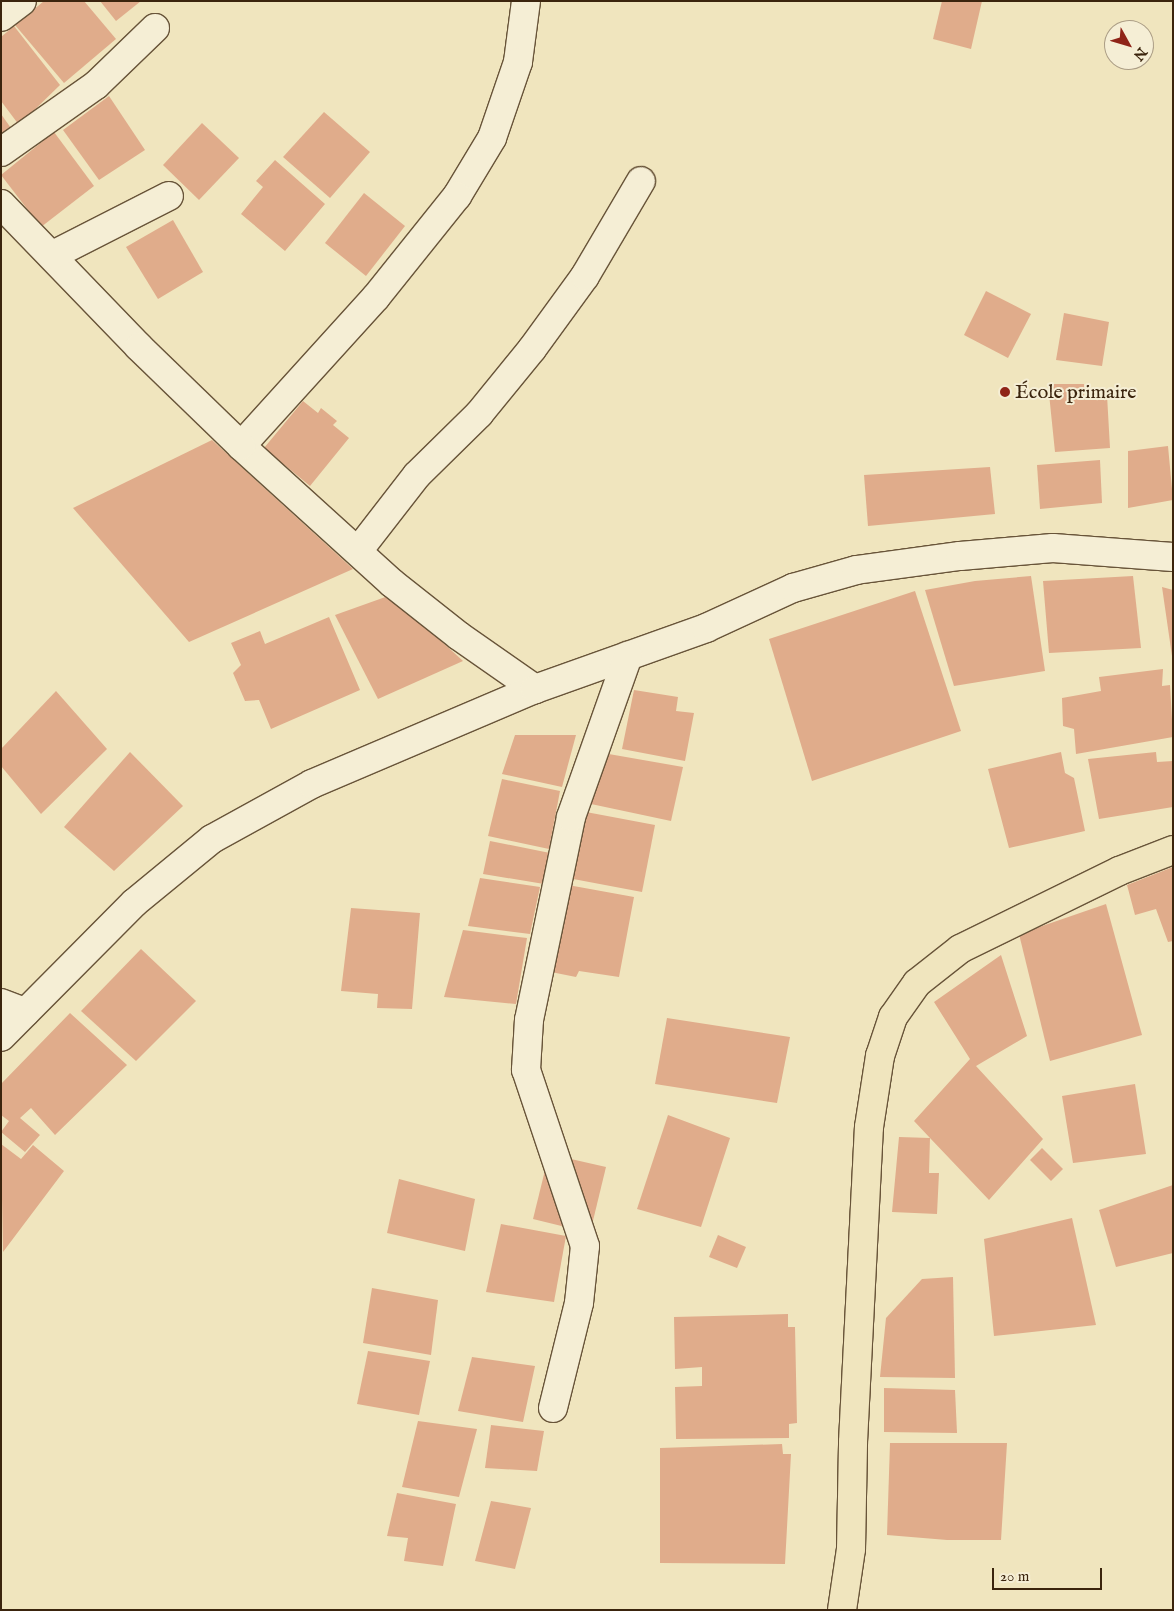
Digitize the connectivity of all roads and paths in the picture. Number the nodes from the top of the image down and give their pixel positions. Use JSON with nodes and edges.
{"nodes":[{"id":1,"x":22,"y":1,"type":"edge"},
{"id":2,"x":526,"y":1,"type":"edge"},
{"id":3,"x":1,"y":17,"type":"edge"},
{"id":4,"x":155,"y":28,"type":"dead end"},
{"id":5,"x":1,"y":152,"type":"edge"},
{"id":6,"x":641,"y":181,"type":"dead end"},
{"id":7,"x":169,"y":196,"type":"dead end"},
{"id":8,"x":1,"y":204,"type":"edge"},
{"id":9,"x":53,"y":255,"type":"junction"},
{"id":10,"x":241,"y":446,"type":"junction"},
{"id":11,"x":358,"y":551,"type":"junction"},
{"id":12,"x":1173,"y":557,"type":"edge"},
{"id":13,"x":628,"y":656,"type":"junction"},
{"id":14,"x":535,"y":688,"type":"junction"},
{"id":15,"x":1173,"y":850,"type":"edge"},
{"id":16,"x":13,"y":1008,"type":"edge"},
{"id":17,"x":1,"y":1038,"type":"edge"},
{"id":18,"x":553,"y":1408,"type":"dead end"},
{"id":19,"x":842,"y":1610,"type":"edge"}],
"edges":[{"from":1,"to":3,"type":"street"},
{"from":2,"to":10,"type":"street"},
{"from":4,"to":5,"type":"street"},
{"from":6,"to":11,"type":"street"},
{"from":7,"to":9,"type":"street"},
{"from":8,"to":9,"type":"street"},
{"from":9,"to":10,"type":"street"},
{"from":10,"to":11,"type":"street"},
{"from":11,"to":14,"type":"street"},
{"from":12,"to":13,"type":"street"},
{"from":13,"to":14,"type":"street"},
{"from":13,"to":18,"type":"street"},
{"from":14,"to":16,"type":"street"},
{"from":15,"to":19,"type":"main road"},
{"from":16,"to":17,"type":"street"}]}
